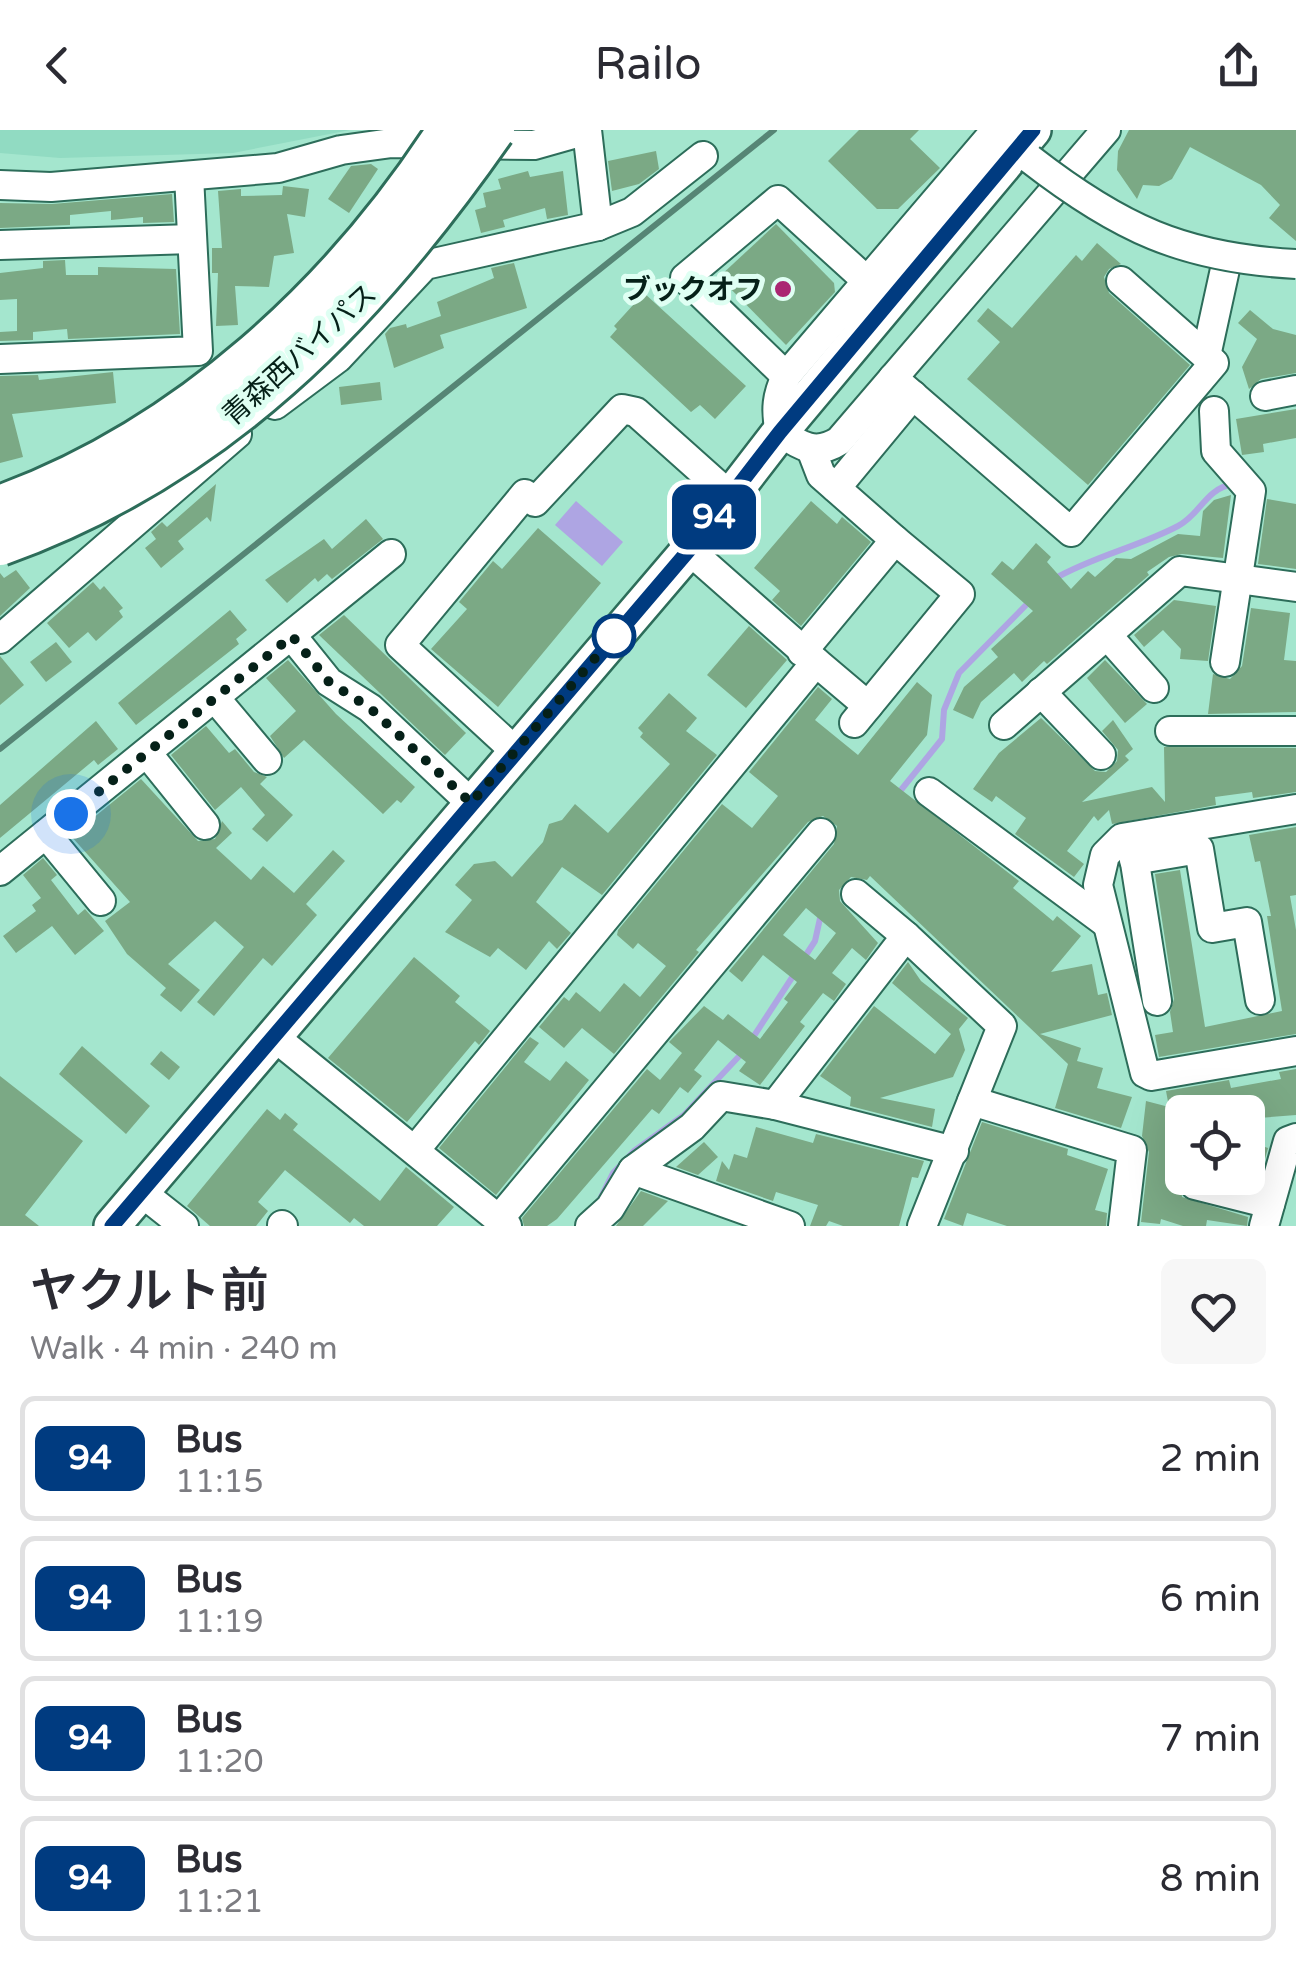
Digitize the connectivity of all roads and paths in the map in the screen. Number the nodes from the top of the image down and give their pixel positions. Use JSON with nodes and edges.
{"nodes":[{"id":1,"x":449,"y":130,"type":"edge"},
{"id":2,"x":493,"y":130,"type":"edge"},
{"id":3,"x":1106,"y":130,"type":"edge"},
{"id":4,"x":1019,"y":142,"type":"edge"},
{"id":5,"x":704,"y":156,"type":"dead end"},
{"id":6,"x":189,"y":176,"type":"junction"},
{"id":7,"x":0,"y":185,"type":"edge"},
{"id":8,"x":598,"y":226,"type":"junction"},
{"id":9,"x":192,"y":239,"type":"junction"},
{"id":10,"x":0,"y":245,"type":"edge"},
{"id":11,"x":1227,"y":260,"type":"junction"},
{"id":12,"x":1296,"y":264,"type":"edge"},
{"id":13,"x":1121,"y":280,"type":"dead end"},
{"id":14,"x":867,"y":281,"type":"junction"},
{"id":15,"x":1210,"y":345,"type":"junction"},
{"id":16,"x":0,"y":359,"type":"edge"},
{"id":17,"x":786,"y":376,"type":"junction"},
{"id":18,"x":903,"y":387,"type":"junction"},
{"id":19,"x":1296,"y":390,"type":"edge"},
{"id":20,"x":1265,"y":396,"type":"dead end"},
{"id":21,"x":1214,"y":411,"type":"dead end"},
{"id":22,"x":780,"y":432,"type":"junction"},
{"id":23,"x":811,"y":449,"type":"junction"},
{"id":24,"x":836,"y":488,"type":"junction"},
{"id":25,"x":730,"y":496,"type":"junction"},
{"id":26,"x":0,"y":507,"type":"edge"},
{"id":27,"x":894,"y":540,"type":"junction"},
{"id":28,"x":0,"y":544,"type":"edge"},
{"id":29,"x":689,"y":550,"type":"junction"},
{"id":30,"x":391,"y":554,"type":"dead end"},
{"id":31,"x":1234,"y":578,"type":"junction"},
{"id":32,"x":1296,"y":586,"type":"edge"},
{"id":33,"x":1107,"y":635,"type":"junction"},
{"id":34,"x":292,"y":636,"type":"junction"},
{"id":35,"x":0,"y":639,"type":"edge"},
{"id":36,"x":809,"y":657,"type":"junction"},
{"id":37,"x":1225,"y":662,"type":"dead end"},
{"id":38,"x":1154,"y":688,"type":"dead end"},
{"id":39,"x":1042,"y":692,"type":"junction"},
{"id":40,"x":215,"y":698,"type":"junction"},
{"id":41,"x":1004,"y":725,"type":"dead end"},
{"id":42,"x":1170,"y":731,"type":"dead end"},
{"id":43,"x":1296,"y":731,"type":"edge"},
{"id":44,"x":516,"y":751,"type":"junction"},
{"id":45,"x":147,"y":753,"type":"junction"},
{"id":46,"x":1101,"y":755,"type":"dead end"},
{"id":47,"x":267,"y":760,"type":"dead end"},
{"id":48,"x":929,"y":792,"type":"dead end"},
{"id":49,"x":471,"y":803,"type":"junction"},
{"id":50,"x":1296,"y":809,"type":"edge"},
{"id":51,"x":205,"y":826,"type":"dead end"},
{"id":52,"x":821,"y":833,"type":"dead end"},
{"id":53,"x":46,"y":834,"type":"junction"},
{"id":54,"x":1133,"y":849,"type":"junction"},
{"id":55,"x":0,"y":871,"type":"edge"},
{"id":56,"x":856,"y":894,"type":"dead end"},
{"id":57,"x":101,"y":901,"type":"dead end"},
{"id":58,"x":1106,"y":923,"type":"junction"},
{"id":59,"x":906,"y":936,"type":"junction"},
{"id":60,"x":1260,"y":1000,"type":"dead end"},
{"id":61,"x":1158,"y":1001,"type":"dead end"},
{"id":62,"x":272,"y":1034,"type":"junction"},
{"id":63,"x":1296,"y":1050,"type":"edge"},
{"id":64,"x":972,"y":1101,"type":"junction"},
{"id":65,"x":775,"y":1105,"type":"junction"},
{"id":66,"x":1296,"y":1138,"type":"edge"},
{"id":67,"x":415,"y":1150,"type":"junction"},
{"id":68,"x":954,"y":1151,"type":"junction"},
{"id":69,"x":633,"y":1170,"type":"junction"},
{"id":70,"x":141,"y":1192,"type":"junction"},
{"id":71,"x":1218,"y":1195,"type":"edge"},
{"id":72,"x":1267,"y":1215,"type":"edge"},
{"id":73,"x":503,"y":1223,"type":"edge"},
{"id":74,"x":926,"y":1225,"type":"edge"},
{"id":75,"x":112,"y":1226,"type":"edge"},
{"id":76,"x":184,"y":1226,"type":"edge"},
{"id":77,"x":590,"y":1226,"type":"edge"},
{"id":78,"x":790,"y":1226,"type":"edge"},
{"id":79,"x":1123,"y":1226,"type":"edge"}],
"edges":[{"from":1,"to":26,"type":"highway","name":"青森西バイパス","bridge":true},
{"from":2,"to":28,"type":"highway","name":"青森西バイパス","bridge":true},
{"from":3,"to":18,"type":"street"},
{"from":4,"to":11,"type":"street","bridge":true},
{"from":4,"to":14,"type":"street"},
{"from":4,"to":22,"type":"main road"},
{"from":5,"to":8,"type":"street"},
{"from":6,"to":7,"type":"street"},
{"from":6,"to":8,"type":"street"},
{"from":6,"to":9,"type":"street"},
{"from":8,"to":35,"type":"street"},
{"from":9,"to":10,"type":"street"},
{"from":9,"to":16,"type":"street"},
{"from":11,"to":12,"type":"street","bridge":true},
{"from":11,"to":15,"type":"street"},
{"from":13,"to":15,"type":"street"},
{"from":14,"to":17,"type":"street"},
{"from":14,"to":17,"type":"street"},
{"from":15,"to":18,"type":"street"},
{"from":17,"to":22,"type":"street"},
{"from":18,"to":23,"type":"street"},
{"from":18,"to":24,"type":"street"},
{"from":19,"to":20,"type":"street"},
{"from":21,"to":31,"type":"street"},
{"from":22,"to":23,"type":"street"},
{"from":22,"to":25,"type":"main road"},
{"from":23,"to":24,"type":"street"},
{"from":24,"to":27,"type":"street"},
{"from":25,"to":29,"type":"main road"},
{"from":25,"to":44,"type":"street"},
{"from":27,"to":36,"type":"street"},
{"from":27,"to":36,"type":"street"},
{"from":29,"to":36,"type":"street"},
{"from":29,"to":44,"type":"main road"},
{"from":30,"to":34,"type":"street"},
{"from":31,"to":32,"type":"street"},
{"from":31,"to":33,"type":"street"},
{"from":31,"to":37,"type":"street"},
{"from":33,"to":38,"type":"street"},
{"from":33,"to":39,"type":"street"},
{"from":34,"to":40,"type":"street"},
{"from":34,"to":49,"type":"street"},
{"from":36,"to":67,"type":"street"},
{"from":39,"to":41,"type":"street"},
{"from":39,"to":46,"type":"street"},
{"from":40,"to":45,"type":"street"},
{"from":40,"to":47,"type":"street"},
{"from":42,"to":43,"type":"street"},
{"from":44,"to":49,"type":"main road"},
{"from":45,"to":51,"type":"street"},
{"from":45,"to":53,"type":"street"},
{"from":48,"to":58,"type":"street"},
{"from":49,"to":62,"type":"main road"},
{"from":50,"to":54,"type":"street"},
{"from":52,"to":73,"type":"street"},
{"from":53,"to":55,"type":"street"},
{"from":53,"to":57,"type":"street"},
{"from":54,"to":58,"type":"street"},
{"from":54,"to":60,"type":"street"},
{"from":54,"to":61,"type":"street"},
{"from":56,"to":59,"type":"street"},
{"from":58,"to":63,"type":"street"},
{"from":59,"to":64,"type":"street"},
{"from":59,"to":65,"type":"street"},
{"from":62,"to":67,"type":"street"},
{"from":62,"to":70,"type":"main road"},
{"from":64,"to":68,"type":"street"},
{"from":64,"to":79,"type":"street"},
{"from":65,"to":68,"type":"street"},
{"from":65,"to":69,"type":"street"},
{"from":66,"to":72,"type":"street"},
{"from":67,"to":73,"type":"street"},
{"from":68,"to":74,"type":"street"},
{"from":69,"to":77,"type":"street"},
{"from":69,"to":78,"type":"street"},
{"from":70,"to":75,"type":"main road"},
{"from":70,"to":76,"type":"street"},
{"from":71,"to":72,"type":"street"}]}
